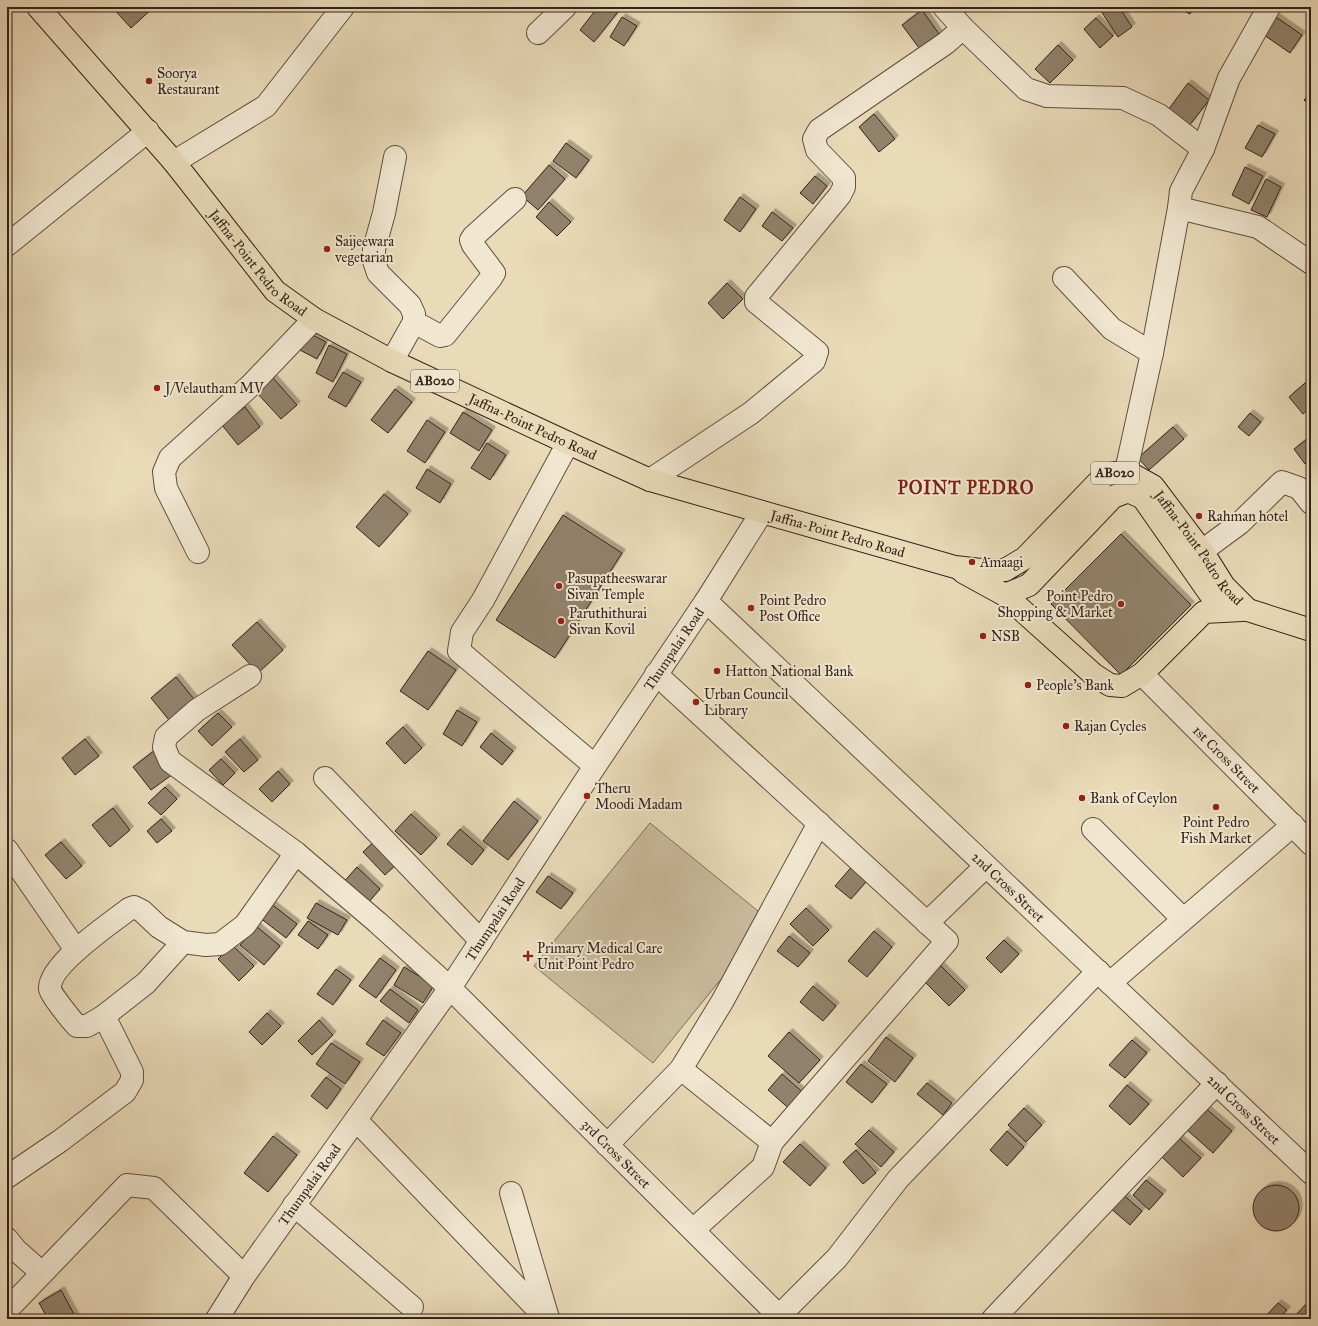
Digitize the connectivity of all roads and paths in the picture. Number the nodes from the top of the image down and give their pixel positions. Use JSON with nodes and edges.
{"nodes":[{"id":1,"x":38,"y":7,"type":"edge"},
{"id":2,"x":343,"y":7,"type":"edge"},
{"id":3,"x":565,"y":7,"type":"edge"},
{"id":4,"x":944,"y":7,"type":"edge"},
{"id":5,"x":1269,"y":7,"type":"edge"},
{"id":6,"x":963,"y":28,"type":"junction"},
{"id":7,"x":538,"y":33,"type":"dead end"},
{"id":8,"x":148,"y":131,"type":"junction"},
{"id":9,"x":1204,"y":149,"type":"junction"},
{"id":10,"x":394,"y":157,"type":"dead end"},
{"id":11,"x":174,"y":162,"type":"junction"},
{"id":12,"x":515,"y":199,"type":"dead end"},
{"id":13,"x":1179,"y":208,"type":"junction"},
{"id":14,"x":7,"y":245,"type":"edge"},
{"id":15,"x":1311,"y":263,"type":"edge"},
{"id":16,"x":1064,"y":278,"type":"dead end"},
{"id":17,"x":314,"y":319,"type":"junction"},
{"id":18,"x":414,"y":322,"type":"junction"},
{"id":19,"x":1152,"y":353,"type":"junction"},
{"id":20,"x":392,"y":361,"type":"junction"},
{"id":21,"x":568,"y":443,"type":"junction"},
{"id":22,"x":1126,"y":471,"type":"junction"},
{"id":23,"x":650,"y":480,"type":"junction"},
{"id":24,"x":1311,"y":503,"type":"edge"},
{"id":25,"x":762,"y":512,"type":"junction"},
{"id":26,"x":1202,"y":551,"type":"junction"},
{"id":27,"x":198,"y":552,"type":"dead end"},
{"id":28,"x":955,"y":567,"type":"junction"},
{"id":29,"x":1005,"y":595,"type":"junction"},
{"id":30,"x":706,"y":601,"type":"junction"},
{"id":31,"x":1248,"y":610,"type":"junction"},
{"id":32,"x":1311,"y":630,"type":"edge"},
{"id":33,"x":656,"y":674,"type":"junction"},
{"id":34,"x":1142,"y":674,"type":"junction"},
{"id":35,"x":250,"y":676,"type":"dead end"},
{"id":36,"x":595,"y":766,"type":"junction"},
{"id":37,"x":325,"y":778,"type":"dead end"},
{"id":38,"x":819,"y":823,"type":"junction"},
{"id":39,"x":1293,"y":825,"type":"junction"},
{"id":40,"x":1093,"y":830,"type":"dead end"},
{"id":41,"x":1311,"y":844,"type":"edge"},
{"id":42,"x":7,"y":850,"type":"edge"},
{"id":43,"x":296,"y":853,"type":"junction"},
{"id":44,"x":986,"y":866,"type":"junction"},
{"id":45,"x":1183,"y":919,"type":"junction"},
{"id":46,"x":927,"y":923,"type":"junction"},
{"id":47,"x":481,"y":940,"type":"junction"},
{"id":48,"x":183,"y":942,"type":"junction"},
{"id":49,"x":76,"y":950,"type":"junction"},
{"id":50,"x":1104,"y":977,"type":"junction"},
{"id":51,"x":450,"y":988,"type":"junction"},
{"id":52,"x":104,"y":1016,"type":"junction"},
{"id":53,"x":681,"y":1069,"type":"junction"},
{"id":54,"x":1216,"y":1083,"type":"junction"},
{"id":55,"x":356,"y":1120,"type":"junction"},
{"id":56,"x":772,"y":1142,"type":"junction"},
{"id":57,"x":608,"y":1145,"type":"junction"},
{"id":58,"x":1311,"y":1174,"type":"edge"},
{"id":59,"x":7,"y":1177,"type":"edge"},
{"id":60,"x":511,"y":1193,"type":"dead end"},
{"id":61,"x":294,"y":1206,"type":"junction"},
{"id":62,"x":693,"y":1230,"type":"junction"},
{"id":63,"x":10,"y":1249,"type":"edge"},
{"id":64,"x":42,"y":1273,"type":"junction"},
{"id":65,"x":244,"y":1276,"type":"junction"},
{"id":66,"x":412,"y":1307,"type":"dead end"},
{"id":67,"x":7,"y":1310,"type":"edge"},
{"id":68,"x":780,"y":1317,"type":"edge"},
{"id":69,"x":217,"y":1319,"type":"edge"},
{"id":70,"x":547,"y":1319,"type":"edge"},
{"id":71,"x":992,"y":1319,"type":"edge"}],
"edges":[{"from":1,"to":8,"type":"main road","name":"Jaffna-Point Pedro Road","number":"AB020"},
{"from":2,"to":11,"type":"street"},
{"from":3,"to":7,"type":"street"},
{"from":4,"to":6,"type":"street"},
{"from":5,"to":9,"type":"street"},
{"from":6,"to":9,"type":"street"},
{"from":6,"to":23,"type":"street"},
{"from":8,"to":11,"type":"main road","name":"Jaffna-Point Pedro Road","number":"AB020"},
{"from":8,"to":14,"type":"street"},
{"from":9,"to":13,"type":"street"},
{"from":10,"to":18,"type":"street"},
{"from":11,"to":17,"type":"main road","name":"Jaffna-Point Pedro Road","number":"AB020"},
{"from":12,"to":18,"type":"street"},
{"from":13,"to":15,"type":"street"},
{"from":13,"to":19,"type":"street"},
{"from":16,"to":19,"type":"street"},
{"from":17,"to":20,"type":"main road","name":"Jaffna-Point Pedro Road","number":"AB020"},
{"from":17,"to":27,"type":"street"},
{"from":18,"to":20,"type":"street"},
{"from":19,"to":22,"type":"street"},
{"from":20,"to":21,"type":"main road","name":"Jaffna-Point Pedro Road","number":"AB020"},
{"from":21,"to":23,"type":"main road","name":"Jaffna-Point Pedro Road","number":"AB020"},
{"from":21,"to":36,"type":"street"},
{"from":22,"to":26,"type":"main road","name":"Jaffna-Point Pedro Road","number":"AB020"},
{"from":22,"to":28,"type":"main road","name":"Jaffna-Point Pedro Road","number":"AB020"},
{"from":23,"to":25,"type":"main road","name":"Jaffna-Point Pedro Road","number":"AB020"},
{"from":24,"to":26,"type":"street"},
{"from":25,"to":28,"type":"main road","name":"Jaffna-Point Pedro Road","number":"AB020"},
{"from":25,"to":30,"type":"street","name":"Thumpalai Road"},
{"from":26,"to":31,"type":"main road","name":"Jaffna-Point Pedro Road","number":"AB020"},
{"from":28,"to":29,"type":"main road","name":"Jaffna-Point Pedro Road","number":"AB020"},
{"from":29,"to":31,"type":"main road","name":"Jaffna-Point Pedro Road","number":"AB020"},
{"from":29,"to":34,"type":"main road","name":"Jaffna-Point Pedro Road","number":"AB020"},
{"from":30,"to":33,"type":"street","name":"Thumpalai Road"},
{"from":30,"to":44,"type":"street","name":"2nd Cross Street"},
{"from":31,"to":32,"type":"main road","name":"Jaffna-Point Pedro Road","number":"AB020"},
{"from":31,"to":34,"type":"main road","name":"Jaffna-Point Pedro Road","number":"AB020"},
{"from":33,"to":36,"type":"street","name":"Thumpalai Road"},
{"from":33,"to":38,"type":"street"},
{"from":34,"to":39,"type":"street","name":"1st Cross Street"},
{"from":35,"to":43,"type":"street","name":"3rd Cross Street"},
{"from":36,"to":47,"type":"street","name":"Thumpalai Road"},
{"from":37,"to":47,"type":"street"},
{"from":38,"to":46,"type":"street"},
{"from":38,"to":53,"type":"street"},
{"from":39,"to":41,"type":"street","name":"1st Cross Street"},
{"from":39,"to":45,"type":"street"},
{"from":40,"to":45,"type":"street"},
{"from":42,"to":49,"type":"street"},
{"from":43,"to":48,"type":"street"},
{"from":43,"to":51,"type":"street","name":"3rd Cross Street"},
{"from":44,"to":46,"type":"street"},
{"from":44,"to":50,"type":"street","name":"2nd Cross Street"},
{"from":45,"to":50,"type":"street"},
{"from":46,"to":56,"type":"street"},
{"from":47,"to":51,"type":"street","name":"Thumpalai Road"},
{"from":48,"to":49,"type":"street"},
{"from":48,"to":52,"type":"street"},
{"from":49,"to":52,"type":"street"},
{"from":50,"to":54,"type":"street","name":"2nd Cross Street"},
{"from":50,"to":68,"type":"street"},
{"from":51,"to":55,"type":"street","name":"Thumpalai Road"},
{"from":51,"to":57,"type":"street","name":"3rd Cross Street"},
{"from":52,"to":59,"type":"street"},
{"from":53,"to":56,"type":"street"},
{"from":53,"to":57,"type":"street"},
{"from":54,"to":58,"type":"street","name":"2nd Cross Street"},
{"from":54,"to":71,"type":"street"},
{"from":55,"to":61,"type":"street","name":"Thumpalai Road"},
{"from":55,"to":70,"type":"street"},
{"from":56,"to":62,"type":"street"},
{"from":57,"to":62,"type":"street","name":"3rd Cross Street"},
{"from":60,"to":70,"type":"street"},
{"from":61,"to":65,"type":"street","name":"Thumpalai Road"},
{"from":61,"to":66,"type":"street"},
{"from":62,"to":68,"type":"street","name":"3rd Cross Street"},
{"from":63,"to":64,"type":"street"},
{"from":64,"to":65,"type":"street"},
{"from":64,"to":67,"type":"street"},
{"from":65,"to":69,"type":"street","name":"Thumpalai Road"}]}
